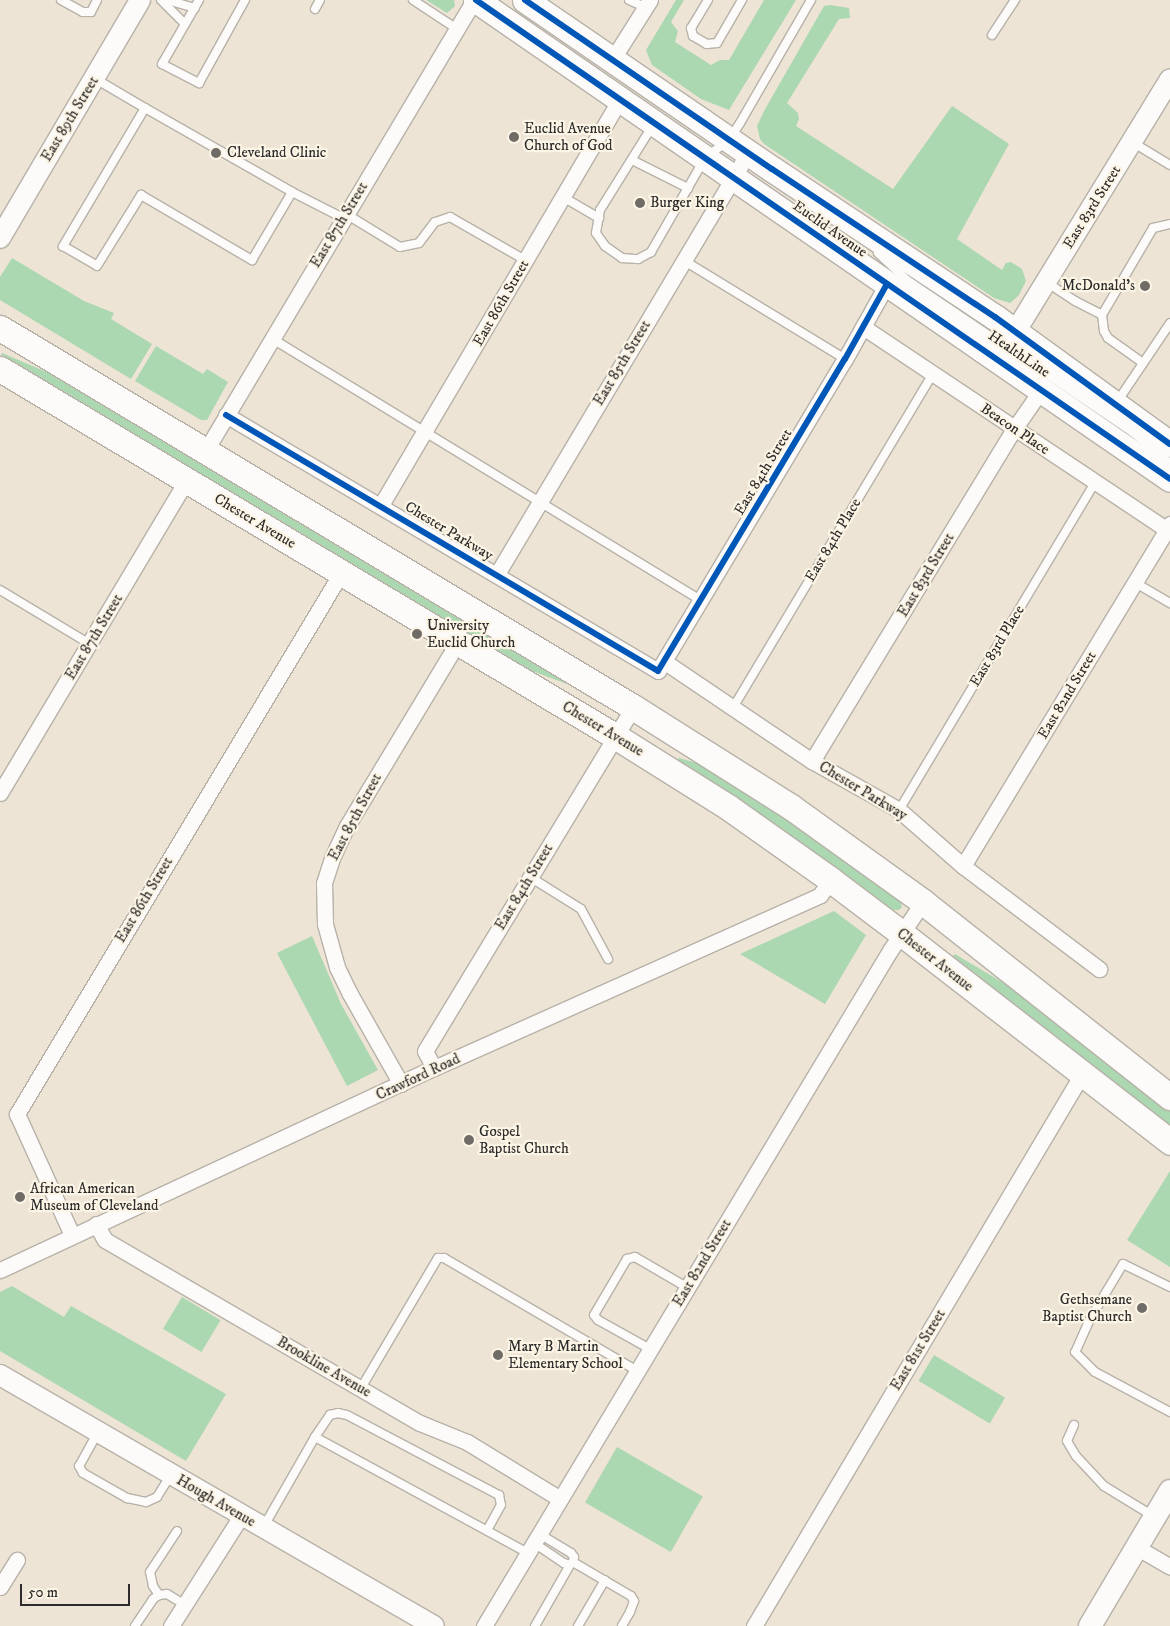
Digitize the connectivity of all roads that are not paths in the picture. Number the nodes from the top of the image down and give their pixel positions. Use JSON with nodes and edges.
{"nodes":[{"id":1,"x":61,"y":0,"type":"edge"},
{"id":2,"x":98,"y":0,"type":"edge"},
{"id":3,"x":140,"y":0,"type":"edge"},
{"id":4,"x":160,"y":0,"type":"edge"},
{"id":5,"x":167,"y":0,"type":"edge"},
{"id":6,"x":245,"y":0,"type":"edge"},
{"id":7,"x":320,"y":0,"type":"edge"},
{"id":8,"x":413,"y":0,"type":"edge"},
{"id":9,"x":475,"y":0,"type":"edge"},
{"id":10,"x":487,"y":0,"type":"edge"},
{"id":11,"x":525,"y":0,"type":"edge"},
{"id":12,"x":629,"y":0,"type":"edge"},
{"id":13,"x":708,"y":0,"type":"edge"},
{"id":14,"x":742,"y":0,"type":"edge"},
{"id":15,"x":811,"y":0,"type":"edge"},
{"id":16,"x":1015,"y":0,"type":"edge"},
{"id":17,"x":197,"y":4,"type":"edge"},
{"id":18,"x":647,"y":4,"type":"edge"},
{"id":19,"x":315,"y":9,"type":"dead end"},
{"id":20,"x":185,"y":24,"type":"junction"},
{"id":21,"x":457,"y":29,"type":"junction"},
{"id":22,"x":992,"y":35,"type":"dead end"},
{"id":23,"x":531,"y":38,"type":"junction"},
{"id":24,"x":612,"y":60,"type":"junction"},
{"id":25,"x":94,"y":78,"type":"junction"},
{"id":26,"x":1170,"y":79,"type":"edge"},
{"id":27,"x":620,"y":100,"type":"junction"},
{"id":28,"x":145,"y":108,"type":"junction"},
{"id":29,"x":654,"y":123,"type":"junction"},
{"id":30,"x":1132,"y":142,"type":"junction"},
{"id":31,"x":738,"y":146,"type":"junction"},
{"id":32,"x":704,"y":158,"type":"junction"},
{"id":33,"x":632,"y":160,"type":"junction"},
{"id":34,"x":1170,"y":165,"type":"edge"},
{"id":35,"x":732,"y":177,"type":"junction"},
{"id":36,"x":688,"y":188,"type":"junction"},
{"id":37,"x":292,"y":192,"type":"junction"},
{"id":38,"x":563,"y":197,"type":"junction"},
{"id":39,"x":827,"y":205,"type":"junction"},
{"id":40,"x":344,"y":216,"type":"junction"},
{"id":41,"x":599,"y":218,"type":"junction"},
{"id":42,"x":1170,"y":224,"type":"edge"},
{"id":43,"x":0,"y":238,"type":"edge"},
{"id":44,"x":526,"y":260,"type":"junction"},
{"id":45,"x":683,"y":260,"type":"junction"},
{"id":46,"x":897,"y":282,"type":"junction"},
{"id":47,"x":1046,"y":282,"type":"junction"},
{"id":48,"x":1102,"y":315,"type":"junction"},
{"id":49,"x":1170,"y":323,"type":"edge"},
{"id":50,"x":863,"y":327,"type":"junction"},
{"id":51,"x":0,"y":328,"type":"edge"},
{"id":52,"x":271,"y":338,"type":"junction"},
{"id":53,"x":1007,"y":346,"type":"junction"},
{"id":54,"x":845,"y":359,"type":"junction"},
{"id":55,"x":1143,"y":363,"type":"junction"},
{"id":56,"x":0,"y":369,"type":"edge"},
{"id":57,"x":932,"y":374,"type":"junction"},
{"id":58,"x":1041,"y":390,"type":"junction"},
{"id":59,"x":1115,"y":405,"type":"junction"},
{"id":60,"x":226,"y":416,"type":"junction"},
{"id":61,"x":1014,"y":429,"type":"junction"},
{"id":62,"x":1130,"y":430,"type":"junction"},
{"id":63,"x":424,"y":432,"type":"junction"},
{"id":64,"x":1170,"y":444,"type":"edge"},
{"id":65,"x":206,"y":450,"type":"junction"},
{"id":66,"x":1170,"y":453,"type":"edge"},
{"id":67,"x":1170,"y":463,"type":"edge"},
{"id":68,"x":1170,"y":479,"type":"edge"},
{"id":69,"x":186,"y":480,"type":"junction"},
{"id":70,"x":1095,"y":482,"type":"junction"},
{"id":71,"x":540,"y":501,"type":"junction"},
{"id":72,"x":381,"y":506,"type":"junction"},
{"id":73,"x":1168,"y":527,"type":"edge"},
{"id":74,"x":341,"y":573,"type":"junction"},
{"id":75,"x":496,"y":574,"type":"junction"},
{"id":76,"x":1134,"y":582,"type":"junction"},
{"id":77,"x":0,"y":590,"type":"edge"},
{"id":78,"x":702,"y":600,"type":"junction"},
{"id":79,"x":1170,"y":603,"type":"edge"},
{"id":80,"x":458,"y":642,"type":"junction"},
{"id":81,"x":90,"y":644,"type":"junction"},
{"id":82,"x":662,"y":666,"type":"junction"},
{"id":83,"x":633,"y":706,"type":"junction"},
{"id":84,"x":734,"y":706,"type":"junction"},
{"id":85,"x":616,"y":736,"type":"junction"},
{"id":86,"x":812,"y":761,"type":"junction"},
{"id":87,"x":0,"y":793,"type":"edge"},
{"id":88,"x":899,"y":810,"type":"junction"},
{"id":89,"x":964,"y":866,"type":"junction"},
{"id":90,"x":530,"y":877,"type":"junction"},
{"id":91,"x":831,"y":880,"type":"junction"},
{"id":92,"x":923,"y":902,"type":"junction"},
{"id":93,"x":901,"y":933,"type":"junction"},
{"id":94,"x":608,"y":959,"type":"dead end"},
{"id":95,"x":1099,"y":969,"type":"dead end"},
{"id":96,"x":434,"y":1068,"type":"junction"},
{"id":97,"x":1082,"y":1074,"type":"junction"},
{"id":98,"x":401,"y":1084,"type":"junction"},
{"id":99,"x":1170,"y":1097,"type":"edge"},
{"id":100,"x":1170,"y":1142,"type":"edge"},
{"id":101,"x":96,"y":1224,"type":"junction"},
{"id":102,"x":72,"y":1235,"type":"junction"},
{"id":103,"x":0,"y":1270,"type":"edge"},
{"id":104,"x":688,"y":1288,"type":"junction"},
{"id":105,"x":1170,"y":1288,"type":"edge"},
{"id":106,"x":650,"y":1349,"type":"junction"},
{"id":107,"x":637,"y":1371,"type":"junction"},
{"id":108,"x":0,"y":1375,"type":"edge"},
{"id":109,"x":361,"y":1388,"type":"junction"},
{"id":110,"x":1170,"y":1412,"type":"edge"},
{"id":111,"x":1074,"y":1426,"type":"dead end"},
{"id":112,"x":98,"y":1432,"type":"junction"},
{"id":113,"x":315,"y":1436,"type":"junction"},
{"id":114,"x":171,"y":1475,"type":"junction"},
{"id":115,"x":1170,"y":1491,"type":"edge"},
{"id":116,"x":560,"y":1499,"type":"junction"},
{"id":117,"x":241,"y":1516,"type":"junction"},
{"id":118,"x":1155,"y":1517,"type":"junction"},
{"id":119,"x":262,"y":1528,"type":"junction"},
{"id":120,"x":177,"y":1530,"type":"dead end"},
{"id":121,"x":488,"y":1530,"type":"junction"},
{"id":122,"x":534,"y":1543,"type":"junction"},
{"id":123,"x":1136,"y":1547,"type":"junction"},
{"id":124,"x":17,"y":1560,"type":"dead end"},
{"id":125,"x":571,"y":1563,"type":"junction"},
{"id":126,"x":1170,"y":1567,"type":"edge"},
{"id":127,"x":605,"y":1580,"type":"junction"},
{"id":128,"x":0,"y":1587,"type":"edge"},
{"id":129,"x":159,"y":1595,"type":"junction"},
{"id":130,"x":185,"y":1605,"type":"junction"},
{"id":131,"x":135,"y":1626,"type":"edge"},
{"id":132,"x":172,"y":1626,"type":"edge"},
{"id":133,"x":434,"y":1626,"type":"edge"},
{"id":134,"x":484,"y":1626,"type":"edge"},
{"id":135,"x":535,"y":1626,"type":"edge"},
{"id":136,"x":578,"y":1626,"type":"edge"},
{"id":137,"x":622,"y":1626,"type":"edge"},
{"id":138,"x":754,"y":1626,"type":"edge"},
{"id":139,"x":1090,"y":1626,"type":"edge"}],
"edges":[{"from":1,"to":2,"type":"lane"},
{"from":3,"to":25,"type":"street","name":"East 89th Street"},
{"from":4,"to":20,"type":"lane"},
{"from":5,"to":17,"type":"lane"},
{"from":6,"to":20,"type":"lane"},
{"from":7,"to":19,"type":"lane"},
{"from":8,"to":21,"type":"lane"},
{"from":9,"to":21,"type":"street","name":"East 87th Street"},
{"from":9,"to":23,"type":"main road","name":"Euclid Avenue"},
{"from":10,"to":23,"type":"lane"},
{"from":11,"to":24,"type":"main road","name":"Euclid Avenue"},
{"from":12,"to":18,"type":"lane"},
{"from":13,"to":14,"type":"lane"},
{"from":15,"to":31,"type":"lane"},
{"from":16,"to":22,"type":"lane"},
{"from":17,"to":20,"type":"lane"},
{"from":18,"to":24,"type":"street"},
{"from":21,"to":40,"type":"street","name":"East 87th Street"},
{"from":23,"to":27,"type":"main road","name":"Euclid Avenue"},
{"from":24,"to":31,"type":"main road","name":"Euclid Avenue"},
{"from":25,"to":28,"type":"lane"},
{"from":25,"to":43,"type":"street","name":"East 89th Street"},
{"from":26,"to":30,"type":"street","name":"East 83rd Street"},
{"from":27,"to":29,"type":"main road","name":"Euclid Avenue"},
{"from":27,"to":38,"type":"street","name":"East 86th Street"},
{"from":28,"to":37,"type":"lane"},
{"from":28,"to":37,"type":"lane"},
{"from":29,"to":32,"type":"main road","name":"Euclid Avenue"},
{"from":29,"to":33,"type":"lane"},
{"from":30,"to":34,"type":"lane"},
{"from":30,"to":47,"type":"street","name":"East 83rd Street"},
{"from":31,"to":32,"type":"lane"},
{"from":31,"to":35,"type":"street","name":"East 85th Street"},
{"from":31,"to":39,"type":"main road","name":"Euclid Avenue"},
{"from":32,"to":35,"type":"main road","name":"Euclid Avenue"},
{"from":32,"to":36,"type":"lane"},
{"from":33,"to":36,"type":"lane"},
{"from":33,"to":41,"type":"lane"},
{"from":35,"to":45,"type":"street","name":"East 85th Street"},
{"from":35,"to":46,"type":"main road","name":"Euclid Avenue"},
{"from":36,"to":41,"type":"lane"},
{"from":37,"to":40,"type":"lane"},
{"from":38,"to":41,"type":"lane"},
{"from":38,"to":44,"type":"street","name":"East 86th Street"},
{"from":39,"to":46,"type":"lane"},
{"from":39,"to":53,"type":"main road","name":"Euclid Avenue"},
{"from":40,"to":44,"type":"lane"},
{"from":40,"to":52,"type":"street","name":"East 87th Street"},
{"from":42,"to":48,"type":"lane"},
{"from":44,"to":63,"type":"street","name":"East 86th Street"},
{"from":45,"to":54,"type":"lane"},
{"from":45,"to":71,"type":"street","name":"East 85th Street"},
{"from":46,"to":50,"type":"street","name":"East 84th Street"},
{"from":46,"to":53,"type":"main road","name":"Euclid Avenue"},
{"from":47,"to":48,"type":"lane"},
{"from":47,"to":53,"type":"street","name":"East 83rd Street"},
{"from":48,"to":55,"type":"lane"},
{"from":49,"to":55,"type":"lane"},
{"from":50,"to":54,"type":"street","name":"East 84th Street"},
{"from":50,"to":57,"type":"street","name":"Beacon Place"},
{"from":51,"to":65,"type":"main road"},
{"from":52,"to":60,"type":"street","name":"East 87th Street"},
{"from":52,"to":63,"type":"lane"},
{"from":53,"to":58,"type":"main road","name":"Euclid Avenue"},
{"from":53,"to":59,"type":"main road","name":"Euclid Avenue"},
{"from":53,"to":62,"type":"lane","name":"HealthLine"},
{"from":54,"to":78,"type":"street","name":"East 84th Street"},
{"from":55,"to":59,"type":"lane"},
{"from":56,"to":69,"type":"main road","name":"Chester Avenue"},
{"from":57,"to":61,"type":"street","name":"Beacon Place"},
{"from":57,"to":84,"type":"lane","name":"East 84th Place"},
{"from":58,"to":61,"type":"street","name":"East 83rd Street"},
{"from":58,"to":68,"type":"main road","name":"Euclid Avenue"},
{"from":59,"to":64,"type":"main road","name":"Euclid Avenue"},
{"from":60,"to":65,"type":"street","name":"East 87th Street"},
{"from":60,"to":72,"type":"street","name":"Chester Parkway"},
{"from":61,"to":70,"type":"street","name":"Beacon Place"},
{"from":61,"to":86,"type":"street","name":"East 83rd Street"},
{"from":62,"to":66,"type":"lane","name":"HealthLine"},
{"from":62,"to":67,"type":"lane","name":"HealthLine"},
{"from":63,"to":71,"type":"lane"},
{"from":63,"to":72,"type":"street","name":"East 86th Street"},
{"from":65,"to":83,"type":"main road"},
{"from":69,"to":74,"type":"main road","name":"Chester Avenue"},
{"from":69,"to":81,"type":"street","name":"East 87th Street"},
{"from":70,"to":73,"type":"street","name":"Beacon Place"},
{"from":70,"to":88,"type":"lane","name":"East 83rd Place"},
{"from":71,"to":75,"type":"street","name":"East 85th Street"},
{"from":71,"to":78,"type":"lane"},
{"from":72,"to":75,"type":"street","name":"Chester Parkway"},
{"from":73,"to":76,"type":"street","name":"East 82nd Street"},
{"from":74,"to":80,"type":"main road","name":"Chester Avenue"},
{"from":74,"to":102,"type":"street","name":"East 86th Street"},
{"from":75,"to":82,"type":"street","name":"Chester Parkway"},
{"from":76,"to":79,"type":"lane"},
{"from":76,"to":89,"type":"street","name":"East 82nd Street"},
{"from":77,"to":81,"type":"lane"},
{"from":78,"to":82,"type":"street","name":"East 84th Street"},
{"from":80,"to":85,"type":"main road","name":"Chester Avenue"},
{"from":80,"to":98,"type":"street","name":"East 85th Street"},
{"from":81,"to":87,"type":"street","name":"East 87th Street"},
{"from":82,"to":84,"type":"street","name":"Chester Parkway"},
{"from":83,"to":85,"type":"street","name":"East 84th Street"},
{"from":83,"to":92,"type":"main road"},
{"from":84,"to":86,"type":"street","name":"Chester Parkway"},
{"from":85,"to":90,"type":"street","name":"East 84th Street"},
{"from":85,"to":91,"type":"main road","name":"Chester Avenue"},
{"from":86,"to":88,"type":"street","name":"Chester Parkway"},
{"from":88,"to":89,"type":"street","name":"Chester Parkway"},
{"from":89,"to":95,"type":"street","name":"Chester Parkway"},
{"from":90,"to":94,"type":"lane"},
{"from":90,"to":96,"type":"street","name":"East 84th Street"},
{"from":91,"to":93,"type":"main road","name":"Chester Avenue"},
{"from":91,"to":96,"type":"street","name":"Crawford Road"},
{"from":92,"to":93,"type":"street","name":"East 82nd Street"},
{"from":92,"to":99,"type":"main road"},
{"from":93,"to":97,"type":"main road","name":"Chester Avenue"},
{"from":93,"to":104,"type":"street","name":"East 82nd Street"},
{"from":96,"to":98,"type":"street","name":"Crawford Road"},
{"from":97,"to":100,"type":"main road","name":"Chester Avenue"},
{"from":97,"to":138,"type":"street","name":"East 81st Street"},
{"from":98,"to":101,"type":"street","name":"Crawford Road"},
{"from":101,"to":102,"type":"street","name":"Crawford Road"},
{"from":101,"to":109,"type":"street","name":"Brookline Avenue"},
{"from":102,"to":103,"type":"street","name":"Crawford Road"},
{"from":104,"to":106,"type":"street","name":"East 82nd Street"},
{"from":104,"to":106,"type":"lane"},
{"from":105,"to":110,"type":"lane"},
{"from":106,"to":107,"type":"street","name":"East 82nd Street"},
{"from":107,"to":109,"type":"lane"},
{"from":107,"to":116,"type":"street","name":"East 82nd Street"},
{"from":108,"to":112,"type":"street","name":"Hough Avenue"},
{"from":109,"to":116,"type":"street","name":"Brookline Avenue"},
{"from":111,"to":118,"type":"lane"},
{"from":112,"to":114,"type":"street","name":"Hough Avenue"},
{"from":112,"to":114,"type":"lane"},
{"from":113,"to":119,"type":"lane"},
{"from":113,"to":121,"type":"lane"},
{"from":113,"to":121,"type":"lane"},
{"from":114,"to":117,"type":"street","name":"Hough Avenue"},
{"from":115,"to":118,"type":"main road"},
{"from":116,"to":122,"type":"street","name":"East 82nd Street"},
{"from":117,"to":119,"type":"street","name":"Hough Avenue"},
{"from":117,"to":130,"type":"street"},
{"from":118,"to":123,"type":"main road"},
{"from":119,"to":133,"type":"street","name":"Hough Avenue"},
{"from":120,"to":129,"type":"lane"},
{"from":121,"to":122,"type":"lane"},
{"from":122,"to":125,"type":"lane"},
{"from":122,"to":125,"type":"lane"},
{"from":122,"to":134,"type":"street","name":"East 82nd Street"},
{"from":123,"to":126,"type":"street"},
{"from":123,"to":139,"type":"main road"},
{"from":124,"to":128,"type":"street"},
{"from":125,"to":127,"type":"lane"},
{"from":125,"to":135,"type":"lane"},
{"from":127,"to":136,"type":"lane"},
{"from":127,"to":137,"type":"lane"},
{"from":129,"to":130,"type":"lane"},
{"from":129,"to":131,"type":"lane"},
{"from":130,"to":132,"type":"street"}]}
